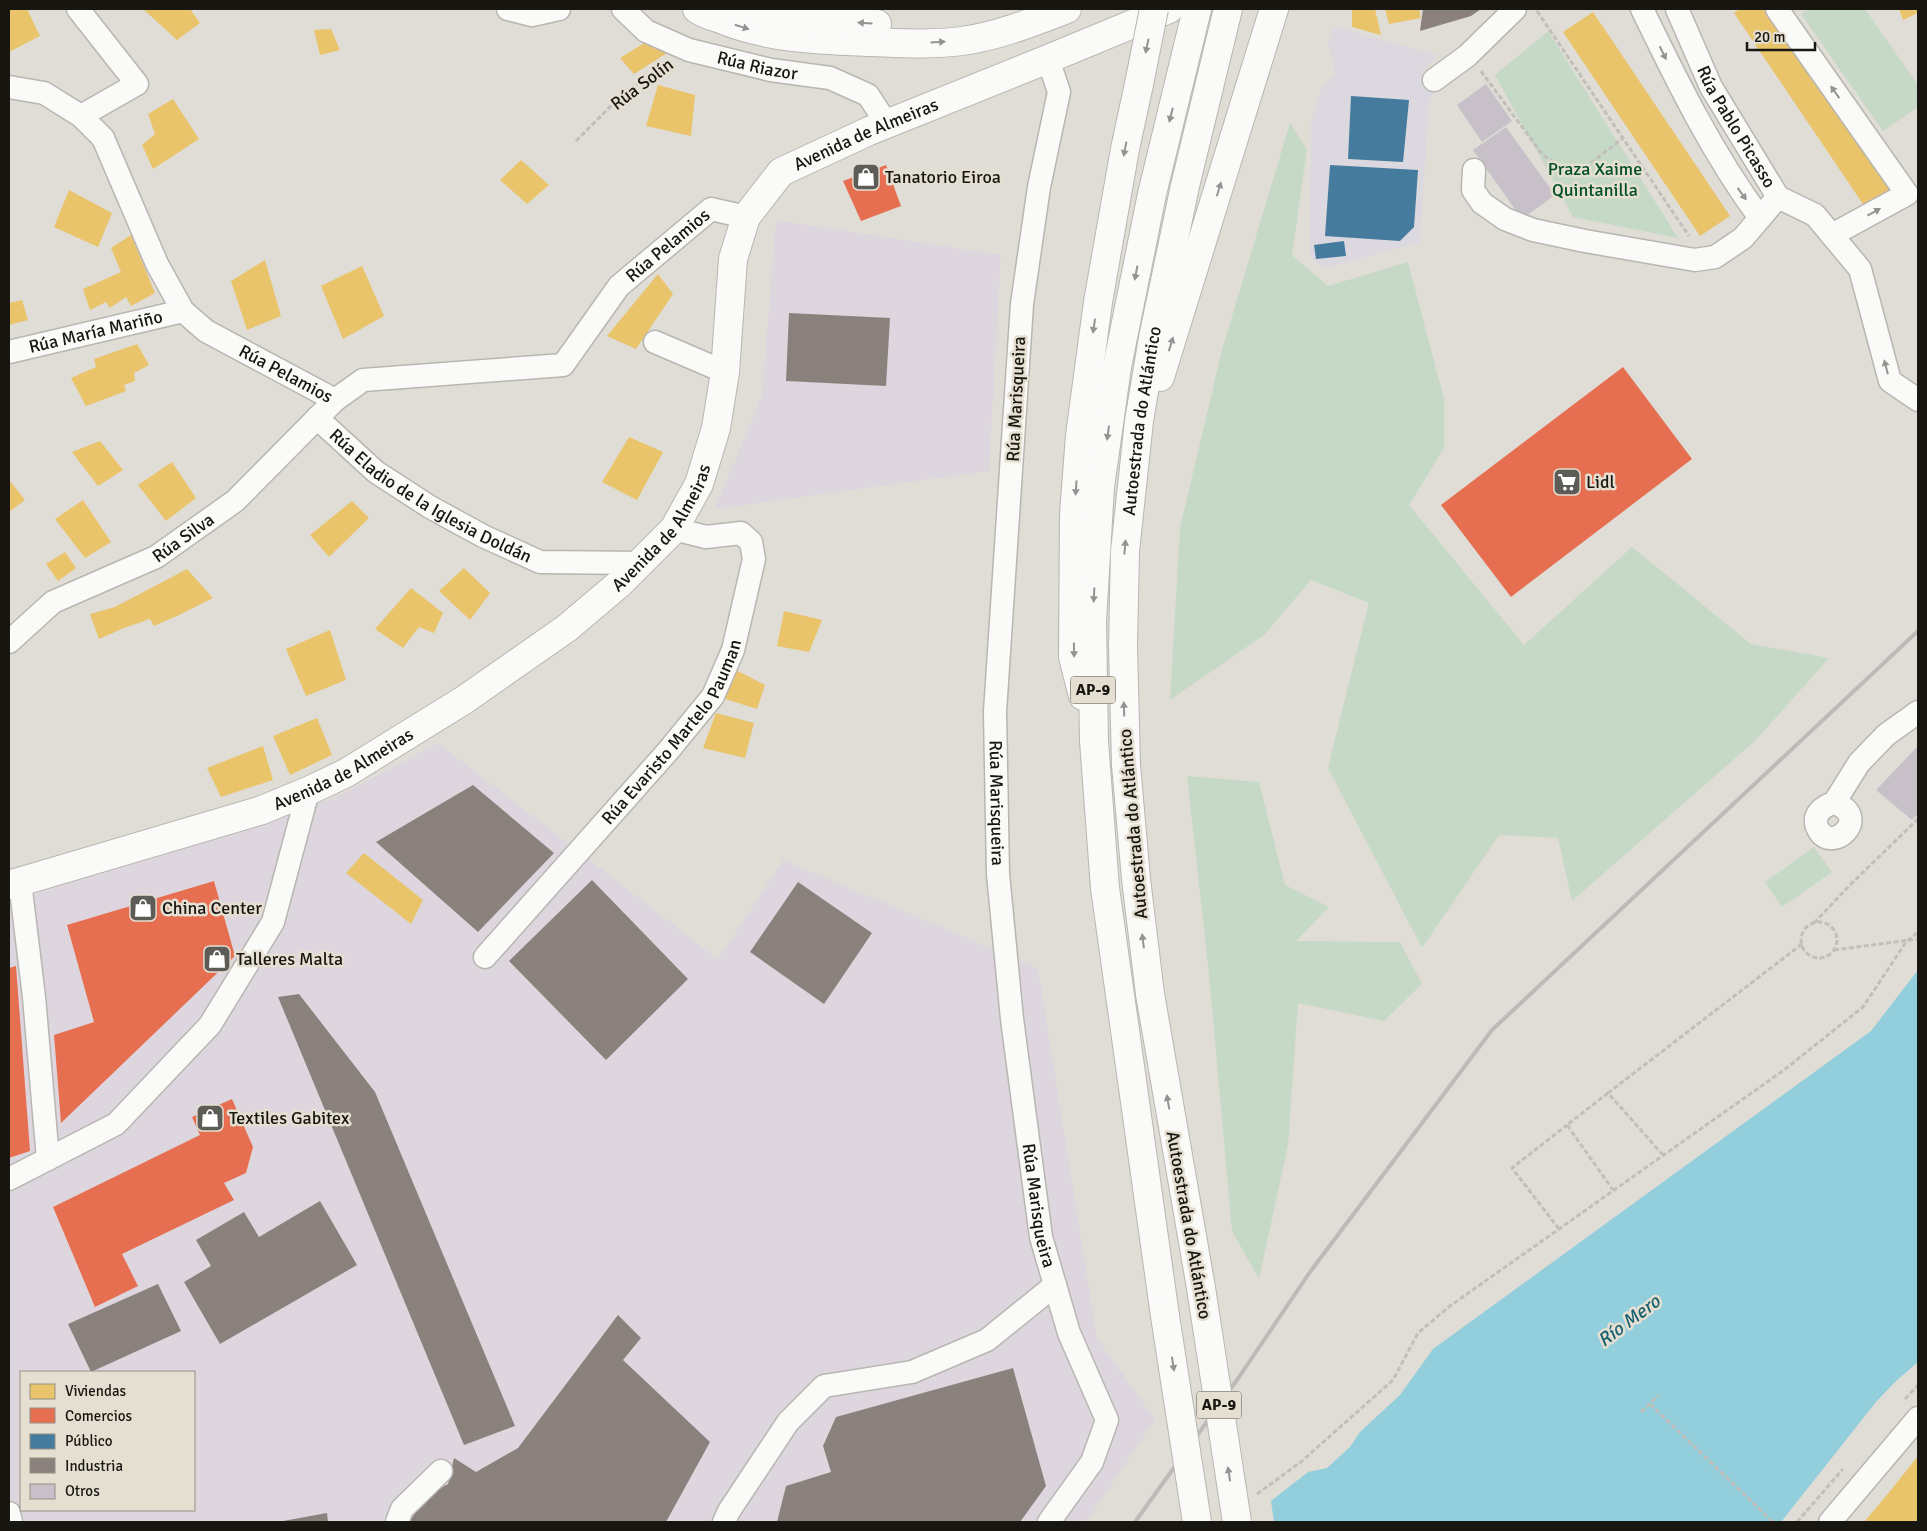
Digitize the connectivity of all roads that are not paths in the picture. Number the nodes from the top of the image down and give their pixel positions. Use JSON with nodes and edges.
{"nodes":[{"id":1,"x":78,"y":9,"type":"edge"},
{"id":2,"x":508,"y":9,"type":"edge"},
{"id":3,"x":559,"y":9,"type":"edge"},
{"id":4,"x":623,"y":9,"type":"edge"},
{"id":5,"x":698,"y":9,"type":"edge"},
{"id":6,"x":745,"y":9,"type":"edge"},
{"id":7,"x":1017,"y":9,"type":"edge"},
{"id":8,"x":1066,"y":9,"type":"edge"},
{"id":9,"x":1154,"y":9,"type":"edge"},
{"id":10,"x":1169,"y":9,"type":"edge"},
{"id":11,"x":1197,"y":9,"type":"edge"},
{"id":12,"x":1228,"y":9,"type":"edge"},
{"id":13,"x":1515,"y":9,"type":"edge"},
{"id":14,"x":1642,"y":9,"type":"edge"},
{"id":15,"x":1777,"y":9,"type":"edge"},
{"id":16,"x":1686,"y":12,"type":"edge"},
{"id":17,"x":1271,"y":18,"type":"edge"},
{"id":18,"x":1048,"y":60,"type":"junction"},
{"id":19,"x":1434,"y":80,"type":"dead end"},
{"id":20,"x":9,"y":87,"type":"edge"},
{"id":21,"x":81,"y":116,"type":"junction"},
{"id":22,"x":887,"y":124,"type":"junction"},
{"id":23,"x":1474,"y":170,"type":"dead end"},
{"id":24,"x":1778,"y":197,"type":"junction"},
{"id":25,"x":746,"y":217,"type":"junction"},
{"id":26,"x":1760,"y":218,"type":"junction"},
{"id":27,"x":1832,"y":236,"type":"junction"},
{"id":28,"x":183,"y":311,"type":"junction"},
{"id":29,"x":655,"y":342,"type":"dead end"},
{"id":30,"x":9,"y":352,"type":"edge"},
{"id":31,"x":725,"y":372,"type":"junction"},
{"id":32,"x":335,"y":400,"type":"junction"},
{"id":33,"x":1918,"y":400,"type":"edge"},
{"id":34,"x":317,"y":418,"type":"junction"},
{"id":35,"x":1139,"y":421,"type":"junction"},
{"id":36,"x":674,"y":529,"type":"junction"},
{"id":37,"x":641,"y":563,"type":"junction"},
{"id":38,"x":9,"y":642,"type":"edge"},
{"id":39,"x":1918,"y":712,"type":"edge"},
{"id":40,"x":1094,"y":741,"type":"junction"},
{"id":41,"x":308,"y":792,"type":"junction"},
{"id":42,"x":1834,"y":803,"type":"dead end"},
{"id":43,"x":14,"y":884,"type":"edge"},
{"id":44,"x":485,"y":957,"type":"dead end"},
{"id":45,"x":48,"y":1159,"type":"junction"},
{"id":46,"x":9,"y":1179,"type":"edge"},
{"id":47,"x":1055,"y":1285,"type":"junction"},
{"id":48,"x":1918,"y":1418,"type":"edge"},
{"id":49,"x":441,"y":1471,"type":"dead end"},
{"id":50,"x":9,"y":1513,"type":"edge"},
{"id":51,"x":11,"y":1522,"type":"edge"},
{"id":52,"x":397,"y":1522,"type":"edge"},
{"id":53,"x":724,"y":1522,"type":"edge"},
{"id":54,"x":1049,"y":1522,"type":"edge"},
{"id":55,"x":1198,"y":1522,"type":"edge"},
{"id":56,"x":1237,"y":1522,"type":"edge"},
{"id":57,"x":1830,"y":1522,"type":"edge"}],
"edges":[{"from":1,"to":21,"type":"street"},
{"from":2,"to":3,"type":"street"},
{"from":4,"to":22,"type":"street","name":"Rúa Riazor"},
{"from":5,"to":8,"type":"main road","one_way":true},
{"from":7,"to":6,"type":"main road","one_way":true},
{"from":9,"to":40,"type":"main road","one_way":true,"bridge":true},
{"from":10,"to":18,"type":"main road","name":"Avenida de Almeiras"},
{"from":11,"to":40,"type":"main road","name":"Autoestrada do Atlántico","number":"AP-9","one_way":true},
{"from":12,"to":35,"type":"main road","name":"Autoestrada do Atlántico","number":"AP-9"},
{"from":13,"to":19,"type":"street"},
{"from":14,"to":26,"type":"street","name":"Rúa Pablo Picasso","one_way":true},
{"from":27,"to":15,"type":"street","one_way":true},
{"from":16,"to":24,"type":"street","name":"Rúa Pablo Picasso"},
{"from":35,"to":17,"type":"main road","one_way":true},
{"from":18,"to":22,"type":"main road","name":"Avenida de Almeiras"},
{"from":18,"to":47,"type":"street","name":"Rúa Marisqueira"},
{"from":20,"to":21,"type":"street","name":"Rúa Pelamios"},
{"from":21,"to":28,"type":"street","name":"Rúa Pelamios"},
{"from":22,"to":25,"type":"main road","name":"Avenida de Almeiras"},
{"from":23,"to":26,"type":"street"},
{"from":24,"to":26,"type":"street"},
{"from":24,"to":27,"type":"street","name":"Rúa Pablo Picasso"},
{"from":25,"to":31,"type":"main road","name":"Avenida de Almeiras"},
{"from":25,"to":32,"type":"street","name":"Rúa Pelamios"},
{"from":33,"to":27,"type":"street","name":"Rúa Pablo Picasso","one_way":true},
{"from":28,"to":30,"type":"street","name":"Rúa María Mariño"},
{"from":28,"to":32,"type":"street","name":"Rúa Pelamios"},
{"from":29,"to":31,"type":"street"},
{"from":31,"to":36,"type":"main road","name":"Avenida de Almeiras"},
{"from":32,"to":34,"type":"street","name":"Rúa Silva"},
{"from":34,"to":37,"type":"street","name":"Rúa Eladio de la Iglesia Doldán"},
{"from":34,"to":38,"type":"street","name":"Rúa Silva"},
{"from":56,"to":35,"type":"main road","name":"Autoestrada do Atlántico","number":"AP-9","one_way":true,"bridge":true},
{"from":36,"to":37,"type":"main road","name":"Avenida de Almeiras"},
{"from":36,"to":44,"type":"street","name":"Rúa Evaristo Martelo Pauman"},
{"from":37,"to":41,"type":"main road","name":"Avenida de Almeiras"},
{"from":39,"to":42,"type":"street"},
{"from":40,"to":55,"type":"main road","name":"Autoestrada do Atlántico","number":"AP-9","one_way":true,"bridge":true},
{"from":41,"to":43,"type":"main road","name":"Avenida de Almeiras"},
{"from":41,"to":45,"type":"street"},
{"from":43,"to":45,"type":"street"},
{"from":45,"to":46,"type":"street"},
{"from":47,"to":53,"type":"street"},
{"from":47,"to":54,"type":"street","name":"Rúa Marisqueira"},
{"from":48,"to":57,"type":"street"},
{"from":49,"to":52,"type":"street"},
{"from":50,"to":51,"type":"street"}]}
